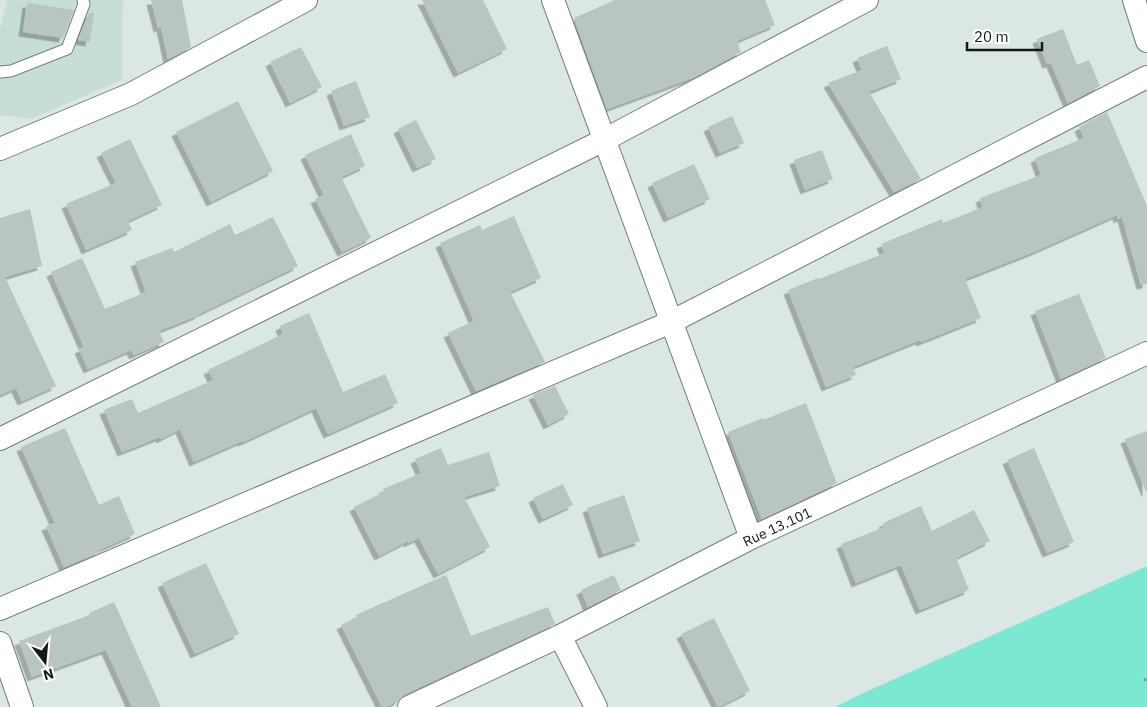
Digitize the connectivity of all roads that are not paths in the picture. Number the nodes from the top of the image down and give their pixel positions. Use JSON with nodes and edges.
{"nodes":[{"id":1,"x":84,"y":0,"type":"edge"},
{"id":2,"x":306,"y":0,"type":"edge"},
{"id":3,"x":553,"y":0,"type":"edge"},
{"id":4,"x":866,"y":0,"type":"edge"},
{"id":5,"x":1134,"y":0,"type":"edge"},
{"id":6,"x":1147,"y":41,"type":"edge"},
{"id":7,"x":0,"y":72,"type":"edge"},
{"id":8,"x":1147,"y":77,"type":"edge"},
{"id":9,"x":604,"y":140,"type":"junction"},
{"id":10,"x":0,"y":149,"type":"edge"},
{"id":11,"x":671,"y":322,"type":"junction"},
{"id":12,"x":1147,"y":353,"type":"edge"},
{"id":13,"x":0,"y":438,"type":"edge"},
{"id":14,"x":751,"y":538,"type":"junction"},
{"id":15,"x":0,"y":609,"type":"edge"},
{"id":16,"x":560,"y":636,"type":"junction"},
{"id":17,"x":0,"y":643,"type":"edge"},
{"id":18,"x":22,"y":707,"type":"edge"},
{"id":19,"x":409,"y":707,"type":"edge"},
{"id":20,"x":596,"y":707,"type":"edge"}],
"edges":[{"from":1,"to":7,"type":"lane"},
{"from":2,"to":10,"type":"street"},
{"from":3,"to":9,"type":"street"},
{"from":4,"to":9,"type":"street"},
{"from":5,"to":6,"type":"street"},
{"from":8,"to":11,"type":"street"},
{"from":9,"to":11,"type":"street"},
{"from":9,"to":13,"type":"street"},
{"from":11,"to":14,"type":"street"},
{"from":11,"to":15,"type":"street"},
{"from":12,"to":14,"type":"street","name":"Rue 13.101"},
{"from":14,"to":16,"type":"street","name":"Rue 13.101"},
{"from":16,"to":19,"type":"street","name":"Rue 13.101"},
{"from":16,"to":20,"type":"street"},
{"from":17,"to":18,"type":"street"}]}
